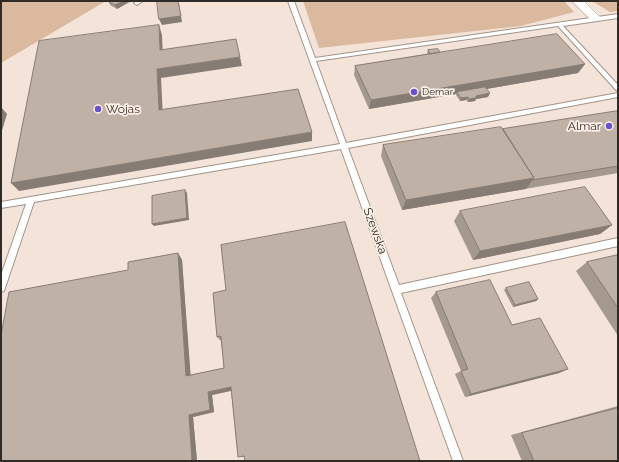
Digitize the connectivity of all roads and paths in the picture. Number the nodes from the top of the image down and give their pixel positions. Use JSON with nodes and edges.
{"nodes":[{"id":1,"x":291,"y":1,"type":"edge"},
{"id":2,"x":578,"y":1,"type":"edge"},
{"id":3,"x":618,"y":16,"type":"edge"},
{"id":4,"x":595,"y":18,"type":"junction"},
{"id":5,"x":559,"y":24,"type":"junction"},
{"id":6,"x":312,"y":60,"type":"junction"},
{"id":7,"x":618,"y":89,"type":"edge"},
{"id":8,"x":618,"y":95,"type":"edge"},
{"id":9,"x":345,"y":146,"type":"junction"},
{"id":10,"x":31,"y":200,"type":"junction"},
{"id":11,"x":1,"y":205,"type":"edge"},
{"id":12,"x":618,"y":242,"type":"edge"},
{"id":13,"x":1,"y":288,"type":"edge"},
{"id":14,"x":396,"y":290,"type":"junction"},
{"id":15,"x":458,"y":461,"type":"edge"}],
"edges":[{"from":1,"to":6,"type":"lane","name":"Szewska"},
{"from":2,"to":4,"type":"street"},
{"from":3,"to":4,"type":"lane"},
{"from":4,"to":5,"type":"lane"},
{"from":5,"to":6,"type":"lane"},
{"from":5,"to":7,"type":"lane"},
{"from":6,"to":9,"type":"lane","name":"Szewska"},
{"from":8,"to":9,"type":"lane"},
{"from":9,"to":10,"type":"lane"},
{"from":9,"to":14,"type":"lane","name":"Szewska"},
{"from":10,"to":11,"type":"lane"},
{"from":10,"to":13,"type":"lane"},
{"from":12,"to":14,"type":"lane"},
{"from":14,"to":15,"type":"lane","name":"Szewska"}]}
